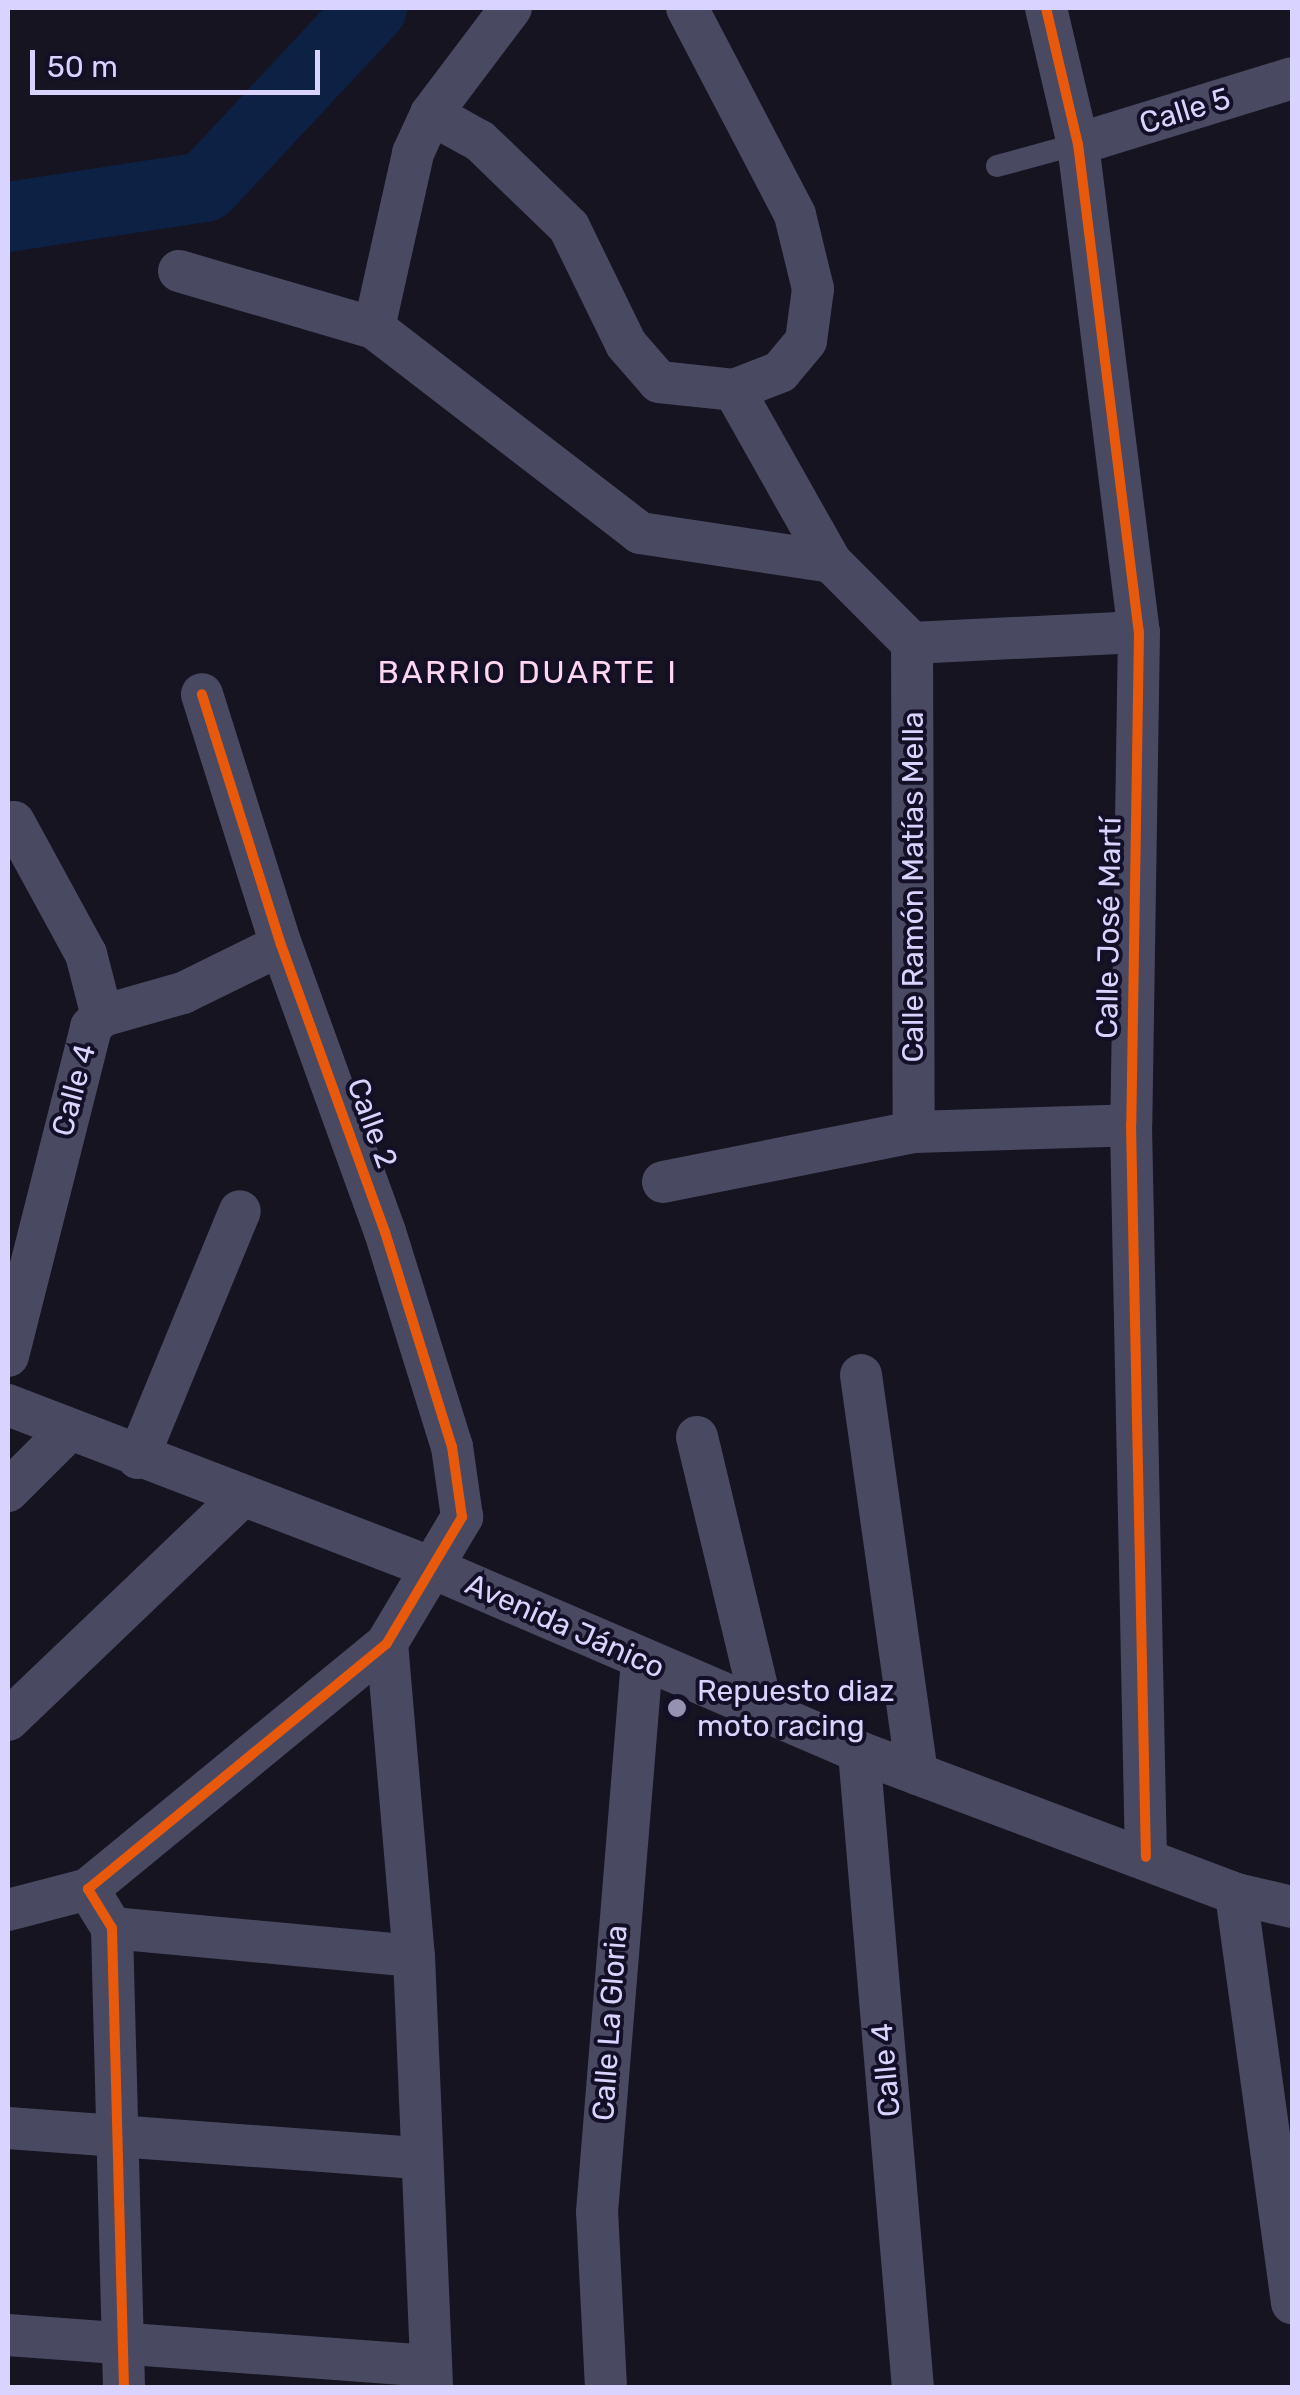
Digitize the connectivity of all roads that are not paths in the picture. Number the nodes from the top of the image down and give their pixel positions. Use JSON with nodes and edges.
{"nodes":[{"id":1,"x":511,"y":8,"type":"edge"},
{"id":2,"x":687,"y":8,"type":"edge"},
{"id":3,"x":1046,"y":8,"type":"edge"},
{"id":4,"x":1292,"y":78,"type":"edge"},
{"id":5,"x":431,"y":114,"type":"junction"},
{"id":6,"x":1078,"y":144,"type":"junction"},
{"id":7,"x":997,"y":166,"type":"dead end"},
{"id":8,"x":179,"y":270,"type":"dead end"},
{"id":9,"x":374,"y":328,"type":"junction"},
{"id":10,"x":734,"y":390,"type":"junction"},
{"id":11,"x":831,"y":562,"type":"junction"},
{"id":12,"x":1139,"y":632,"type":"junction"},
{"id":13,"x":912,"y":642,"type":"junction"},
{"id":14,"x":202,"y":694,"type":"dead end"},
{"id":15,"x":14,"y":822,"type":"dead end"},
{"id":16,"x":281,"y":945,"type":"junction"},
{"id":17,"x":102,"y":1016,"type":"junction"},
{"id":18,"x":1131,"y":1125,"type":"junction"},
{"id":19,"x":914,"y":1132,"type":"junction"},
{"id":20,"x":662,"y":1182,"type":"dead end"},
{"id":21,"x":240,"y":1211,"type":"dead end"},
{"id":22,"x":8,"y":1356,"type":"edge"},
{"id":23,"x":861,"y":1374,"type":"dead end"},
{"id":24,"x":8,"y":1405,"type":"edge"},
{"id":25,"x":67,"y":1432,"type":"junction"},
{"id":26,"x":697,"y":1437,"type":"dead end"},
{"id":27,"x":138,"y":1458,"type":"junction"},
{"id":28,"x":8,"y":1491,"type":"edge"},
{"id":29,"x":242,"y":1496,"type":"junction"},
{"id":30,"x":435,"y":1569,"type":"junction"},
{"id":31,"x":387,"y":1643,"type":"junction"},
{"id":32,"x":642,"y":1660,"type":"junction"},
{"id":33,"x":763,"y":1712,"type":"junction"},
{"id":34,"x":8,"y":1720,"type":"edge"},
{"id":35,"x":859,"y":1752,"type":"junction"},
{"id":36,"x":917,"y":1774,"type":"junction"},
{"id":37,"x":1146,"y":1857,"type":"junction"},
{"id":38,"x":88,"y":1889,"type":"junction"},
{"id":39,"x":1236,"y":1894,"type":"junction"},
{"id":40,"x":1292,"y":1907,"type":"edge"},
{"id":41,"x":8,"y":1910,"type":"edge"},
{"id":42,"x":112,"y":1928,"type":"junction"},
{"id":43,"x":414,"y":1956,"type":"junction"},
{"id":44,"x":8,"y":2128,"type":"edge"},
{"id":45,"x":124,"y":2137,"type":"junction"},
{"id":46,"x":420,"y":2158,"type":"junction"},
{"id":47,"x":1292,"y":2304,"type":"edge"},
{"id":48,"x":8,"y":2336,"type":"edge"},
{"id":49,"x":125,"y":2340,"type":"junction"},
{"id":50,"x":431,"y":2377,"type":"edge"},
{"id":51,"x":124,"y":2388,"type":"edge"},
{"id":52,"x":606,"y":2388,"type":"edge"},
{"id":53,"x":913,"y":2388,"type":"edge"}],
"edges":[{"from":1,"to":5,"type":"street"},
{"from":2,"to":10,"type":"street"},
{"from":3,"to":6,"type":"street","name":"Calle José Martí"},
{"from":4,"to":6,"type":"street","name":"Calle 5"},
{"from":5,"to":9,"type":"street"},
{"from":5,"to":10,"type":"street"},
{"from":6,"to":7,"type":"lane"},
{"from":6,"to":12,"type":"street","name":"Calle José Martí"},
{"from":8,"to":9,"type":"street"},
{"from":9,"to":11,"type":"street"},
{"from":10,"to":11,"type":"street"},
{"from":11,"to":13,"type":"street"},
{"from":12,"to":13,"type":"street"},
{"from":12,"to":18,"type":"street","name":"Calle José Martí"},
{"from":13,"to":19,"type":"street","name":"Calle Ramón Matías Mella"},
{"from":14,"to":16,"type":"street","name":"Calle 2"},
{"from":15,"to":17,"type":"street"},
{"from":16,"to":17,"type":"street","name":"Calle 4"},
{"from":16,"to":30,"type":"street","name":"Calle 2"},
{"from":17,"to":22,"type":"street","name":"Calle 4"},
{"from":18,"to":19,"type":"street"},
{"from":18,"to":37,"type":"street","name":"Calle José Martí"},
{"from":19,"to":20,"type":"street"},
{"from":21,"to":27,"type":"street"},
{"from":23,"to":36,"type":"street"},
{"from":24,"to":25,"type":"street","name":"Avenida Jánico"},
{"from":25,"to":27,"type":"street","name":"Avenida Jánico"},
{"from":25,"to":28,"type":"street"},
{"from":26,"to":33,"type":"street"},
{"from":27,"to":29,"type":"street","name":"Avenida Jánico"},
{"from":29,"to":30,"type":"street","name":"Avenida Jánico"},
{"from":29,"to":34,"type":"street"},
{"from":30,"to":31,"type":"street","name":"Calle 2"},
{"from":30,"to":32,"type":"street","name":"Avenida Jánico"},
{"from":31,"to":38,"type":"street","name":"Calle 2"},
{"from":31,"to":43,"type":"street"},
{"from":32,"to":33,"type":"street","name":"Avenida Jánico"},
{"from":32,"to":52,"type":"street","name":"Calle La Gloria"},
{"from":33,"to":35,"type":"street","name":"Avenida Jánico"},
{"from":35,"to":36,"type":"street","name":"Avenida Jánico"},
{"from":35,"to":53,"type":"street","name":"Calle 4"},
{"from":36,"to":37,"type":"street","name":"Avenida Jánico"},
{"from":37,"to":39,"type":"street","name":"Avenida Jánico"},
{"from":38,"to":41,"type":"street"},
{"from":38,"to":42,"type":"street"},
{"from":39,"to":40,"type":"street","name":"Avenida Jánico"},
{"from":39,"to":47,"type":"street"},
{"from":42,"to":43,"type":"street"},
{"from":42,"to":45,"type":"street"},
{"from":43,"to":46,"type":"street"},
{"from":44,"to":45,"type":"street"},
{"from":45,"to":46,"type":"street"},
{"from":45,"to":49,"type":"street"},
{"from":46,"to":50,"type":"street"},
{"from":48,"to":49,"type":"street"},
{"from":49,"to":50,"type":"street"},
{"from":49,"to":51,"type":"street"}]}
